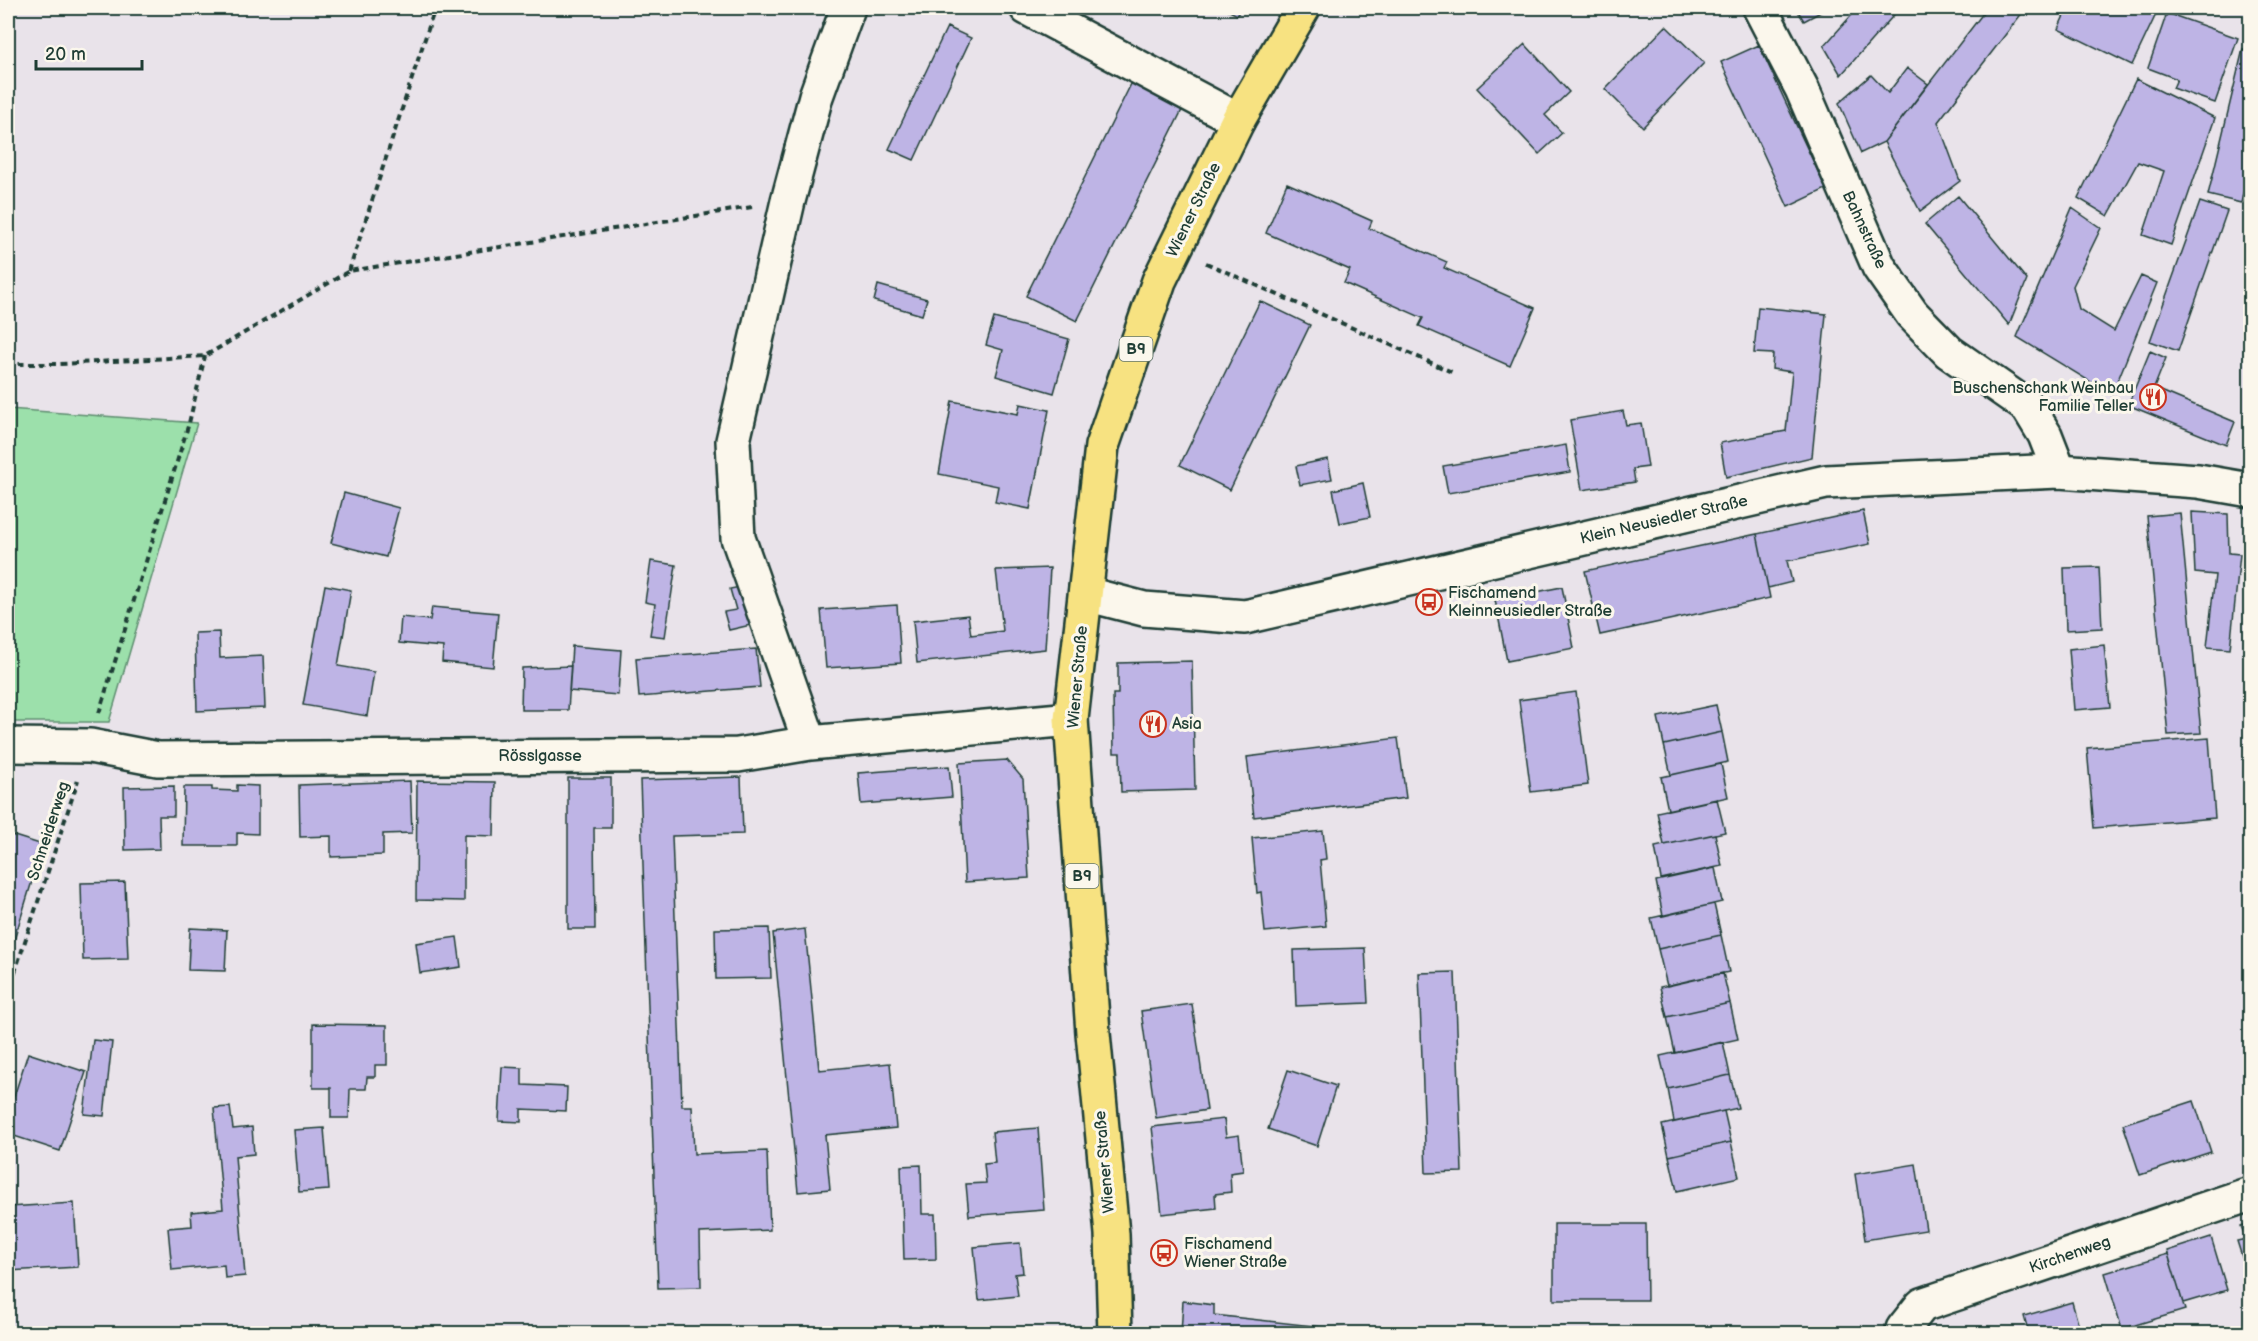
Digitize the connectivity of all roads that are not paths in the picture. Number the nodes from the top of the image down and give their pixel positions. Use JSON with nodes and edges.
{"nodes":[{"id":1,"x":848,"y":8,"type":"edge"},
{"id":2,"x":1027,"y":8,"type":"edge"},
{"id":3,"x":1303,"y":8,"type":"edge"},
{"id":4,"x":1760,"y":8,"type":"edge"},
{"id":5,"x":1238,"y":120,"type":"junction"},
{"id":6,"x":2059,"y":471,"type":"junction"},
{"id":7,"x":2250,"y":490,"type":"edge"},
{"id":8,"x":1086,"y":594,"type":"junction"},
{"id":9,"x":1071,"y":719,"type":"junction"},
{"id":10,"x":810,"y":743,"type":"junction"},
{"id":11,"x":8,"y":745,"type":"edge"},
{"id":12,"x":2250,"y":1194,"type":"edge"},
{"id":13,"x":1115,"y":1334,"type":"edge"},
{"id":14,"x":1902,"y":1334,"type":"edge"}],
"edges":[{"from":1,"to":10,"type":"street"},
{"from":2,"to":5,"type":"street"},
{"from":3,"to":5,"type":"main road","name":"Wiener Straße","number":"B9"},
{"from":4,"to":6,"type":"street","name":"Bahnstraße"},
{"from":5,"to":8,"type":"main road","name":"Wiener Straße","number":"B9"},
{"from":6,"to":7,"type":"street","name":"Klein Neusiedler Straße"},
{"from":6,"to":8,"type":"street","name":"Klein Neusiedler Straße"},
{"from":8,"to":9,"type":"main road","name":"Wiener Straße","number":"B9"},
{"from":9,"to":10,"type":"street","name":"Rösslgasse"},
{"from":9,"to":13,"type":"main road","name":"Wiener Straße","number":"B9"},
{"from":10,"to":11,"type":"street","name":"Rösslgasse"},
{"from":12,"to":14,"type":"street","name":"Kirchenweg"}]}
